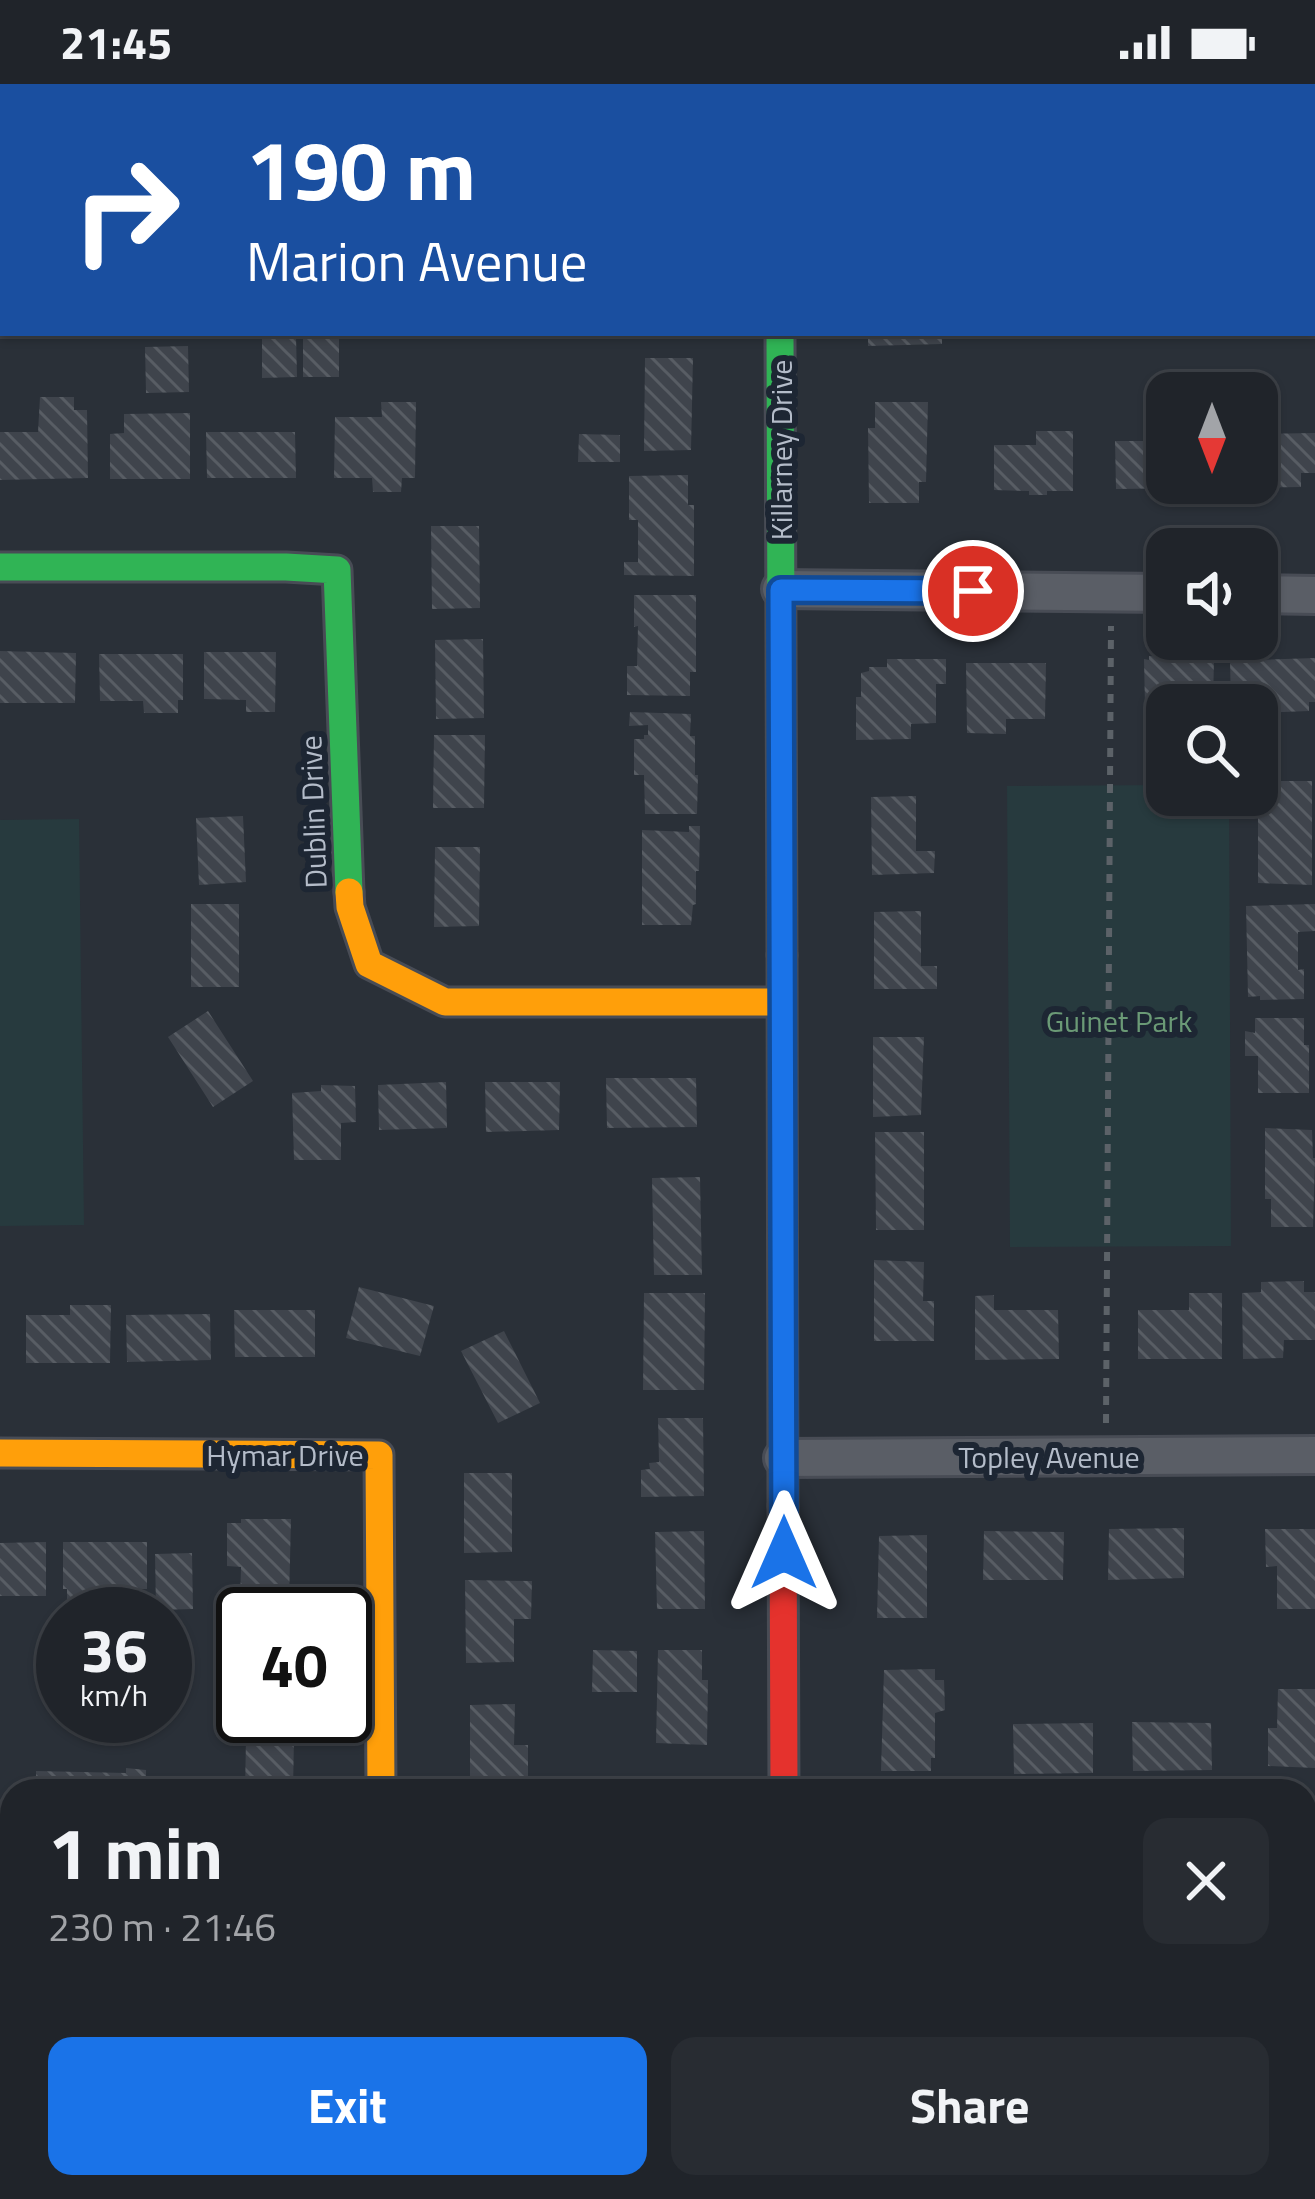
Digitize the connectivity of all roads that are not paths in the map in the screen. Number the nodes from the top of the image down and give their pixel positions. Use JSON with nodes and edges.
{"nodes":[{"id":1,"x":780,"y":336,"type":"edge"},
{"id":2,"x":0,"y":567,"type":"edge"},
{"id":3,"x":781,"y":590,"type":"junction"},
{"id":4,"x":1146,"y":593,"type":"edge"},
{"id":5,"x":1278,"y":594,"type":"edge"},
{"id":6,"x":1315,"y":595,"type":"edge"},
{"id":7,"x":782,"y":1001,"type":"junction"},
{"id":8,"x":0,"y":1453,"type":"edge"},
{"id":9,"x":1315,"y":1455,"type":"edge"},
{"id":10,"x":783,"y":1458,"type":"junction"},
{"id":11,"x":381,"y":1779,"type":"edge"},
{"id":12,"x":784,"y":1779,"type":"edge"}],
"edges":[{"from":1,"to":3,"type":"street","name":"Killarney Drive"},
{"from":2,"to":7,"type":"street","name":"Dublin Drive"},
{"from":3,"to":4,"type":"street"},
{"from":3,"to":7,"type":"street","name":"Killarney Drive"},
{"from":5,"to":6,"type":"street"},
{"from":7,"to":10,"type":"street","name":"Killarney Drive"},
{"from":8,"to":11,"type":"street","name":"Hymar Drive"},
{"from":9,"to":10,"type":"street","name":"Topley Avenue"},
{"from":10,"to":12,"type":"street","name":"Killarney Drive"}]}
